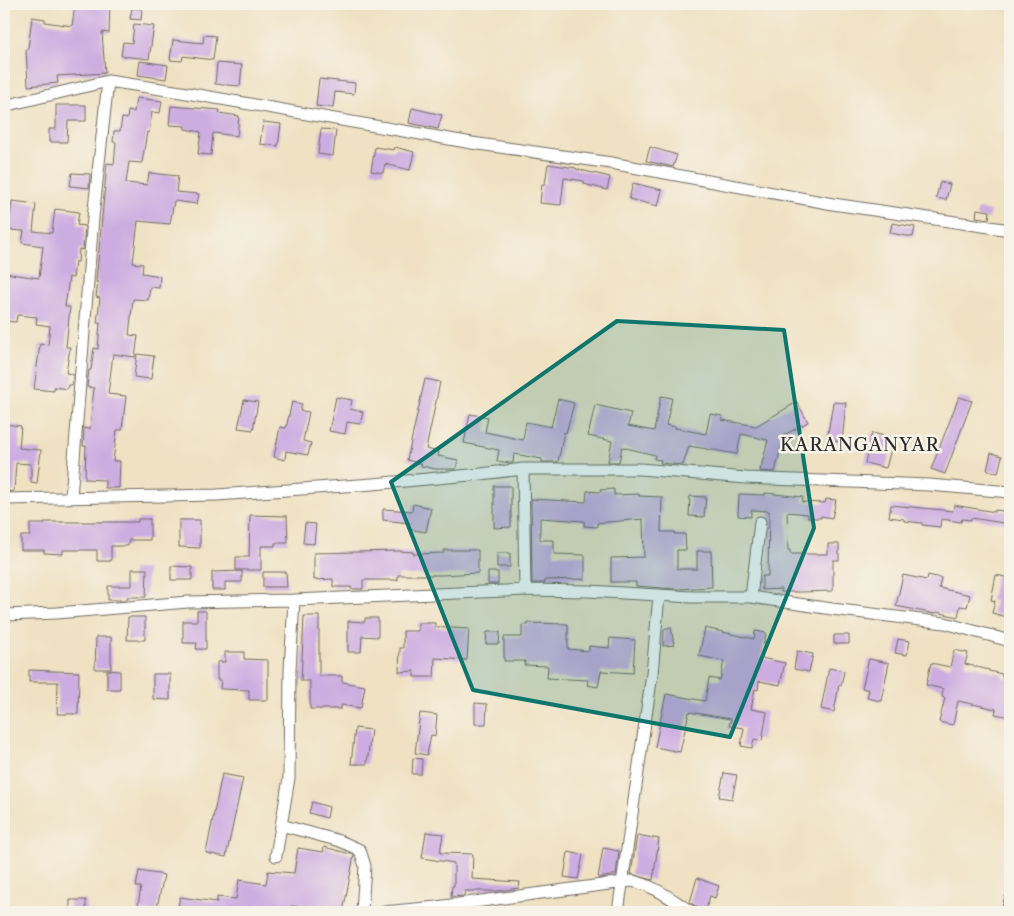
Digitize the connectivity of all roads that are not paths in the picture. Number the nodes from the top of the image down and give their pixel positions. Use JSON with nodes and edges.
{"nodes":[{"id":1,"x":108,"y":81,"type":"junction"},
{"id":2,"x":4,"y":106,"type":"edge"},
{"id":3,"x":1010,"y":230,"type":"edge"},
{"id":4,"x":522,"y":469,"type":"junction"},
{"id":5,"x":1010,"y":492,"type":"edge"},
{"id":6,"x":71,"y":497,"type":"junction"},
{"id":7,"x":4,"y":499,"type":"edge"},
{"id":8,"x":760,"y":522,"type":"dead end"},
{"id":9,"x":525,"y":590,"type":"junction"},
{"id":10,"x":659,"y":595,"type":"junction"},
{"id":11,"x":751,"y":597,"type":"junction"},
{"id":12,"x":294,"y":600,"type":"junction"},
{"id":13,"x":4,"y":615,"type":"edge"},
{"id":14,"x":1010,"y":640,"type":"edge"},
{"id":15,"x":281,"y":825,"type":"junction"},
{"id":16,"x":276,"y":856,"type":"dead end"},
{"id":17,"x":623,"y":886,"type":"junction"},
{"id":18,"x":1010,"y":900,"type":"edge"},
{"id":19,"x":362,"y":912,"type":"edge"},
{"id":20,"x":384,"y":912,"type":"edge"},
{"id":21,"x":618,"y":912,"type":"edge"},
{"id":22,"x":692,"y":912,"type":"edge"},
{"id":23,"x":1006,"y":912,"type":"edge"}],
"edges":[{"from":1,"to":2,"type":"street"},
{"from":1,"to":3,"type":"street"},
{"from":1,"to":6,"type":"street"},
{"from":4,"to":5,"type":"street"},
{"from":4,"to":6,"type":"street"},
{"from":4,"to":9,"type":"street"},
{"from":6,"to":7,"type":"street"},
{"from":8,"to":11,"type":"street"},
{"from":9,"to":10,"type":"street"},
{"from":9,"to":12,"type":"street"},
{"from":10,"to":11,"type":"street"},
{"from":10,"to":17,"type":"street"},
{"from":11,"to":14,"type":"street"},
{"from":12,"to":13,"type":"street"},
{"from":12,"to":15,"type":"street"},
{"from":15,"to":16,"type":"street"},
{"from":15,"to":19,"type":"street"},
{"from":17,"to":20,"type":"street"},
{"from":17,"to":21,"type":"street"},
{"from":17,"to":22,"type":"street"},
{"from":18,"to":23,"type":"street"}]}
